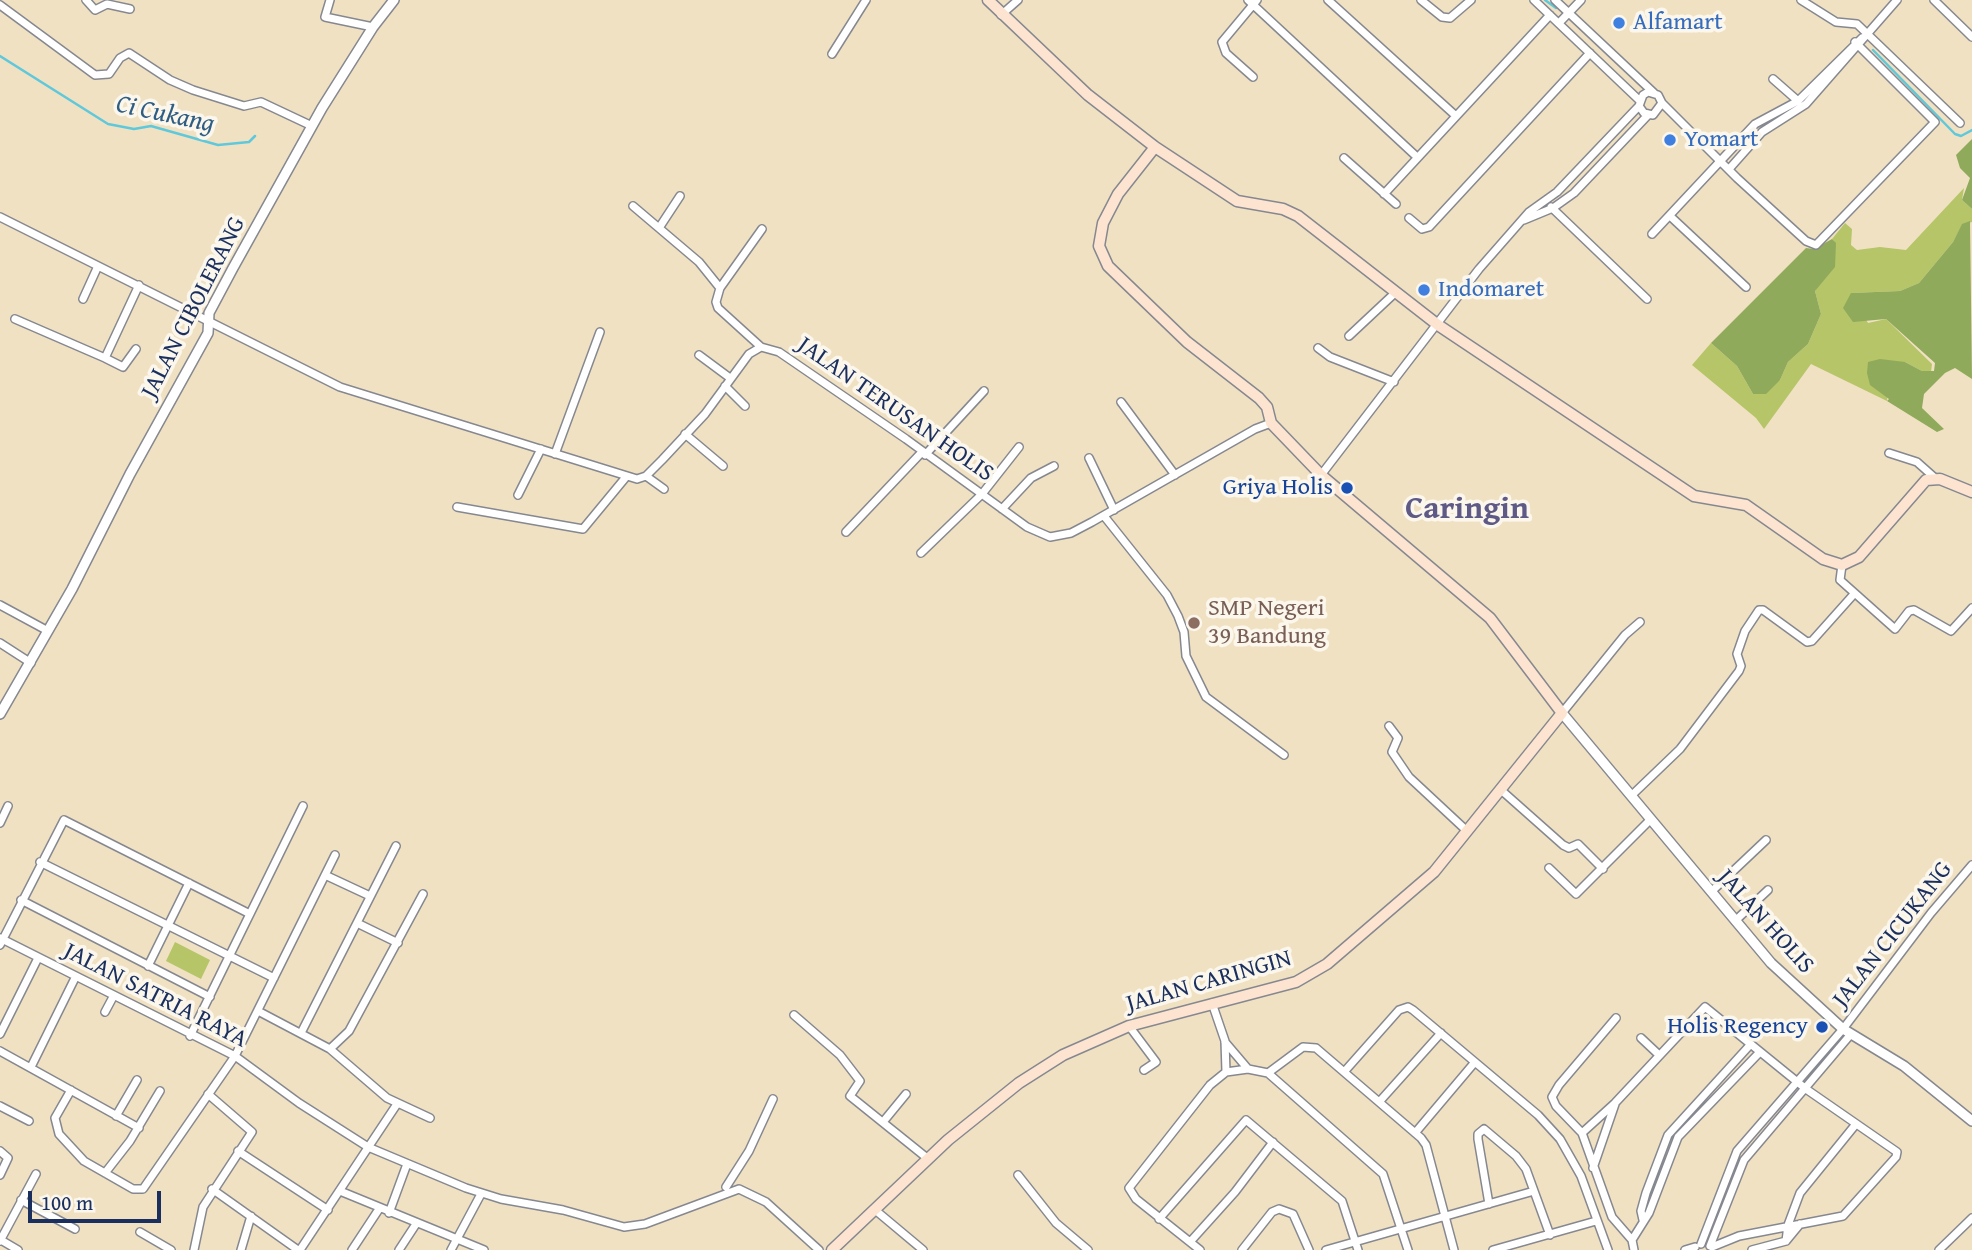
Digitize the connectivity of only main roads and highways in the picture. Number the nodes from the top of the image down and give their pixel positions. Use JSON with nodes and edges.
{"nodes":[{"id":1,"x":988,"y":0,"type":"edge"},
{"id":2,"x":1155,"y":147,"type":"junction"},
{"id":3,"x":1972,"y":492,"type":"edge"},
{"id":4,"x":832,"y":1250,"type":"edge"}],
"edges":[{"from":1,"to":2,"type":"main road"},
{"from":2,"to":3,"type":"main road"},
{"from":2,"to":4,"type":"main road","name":"JALAN CARINGIN"}]}
